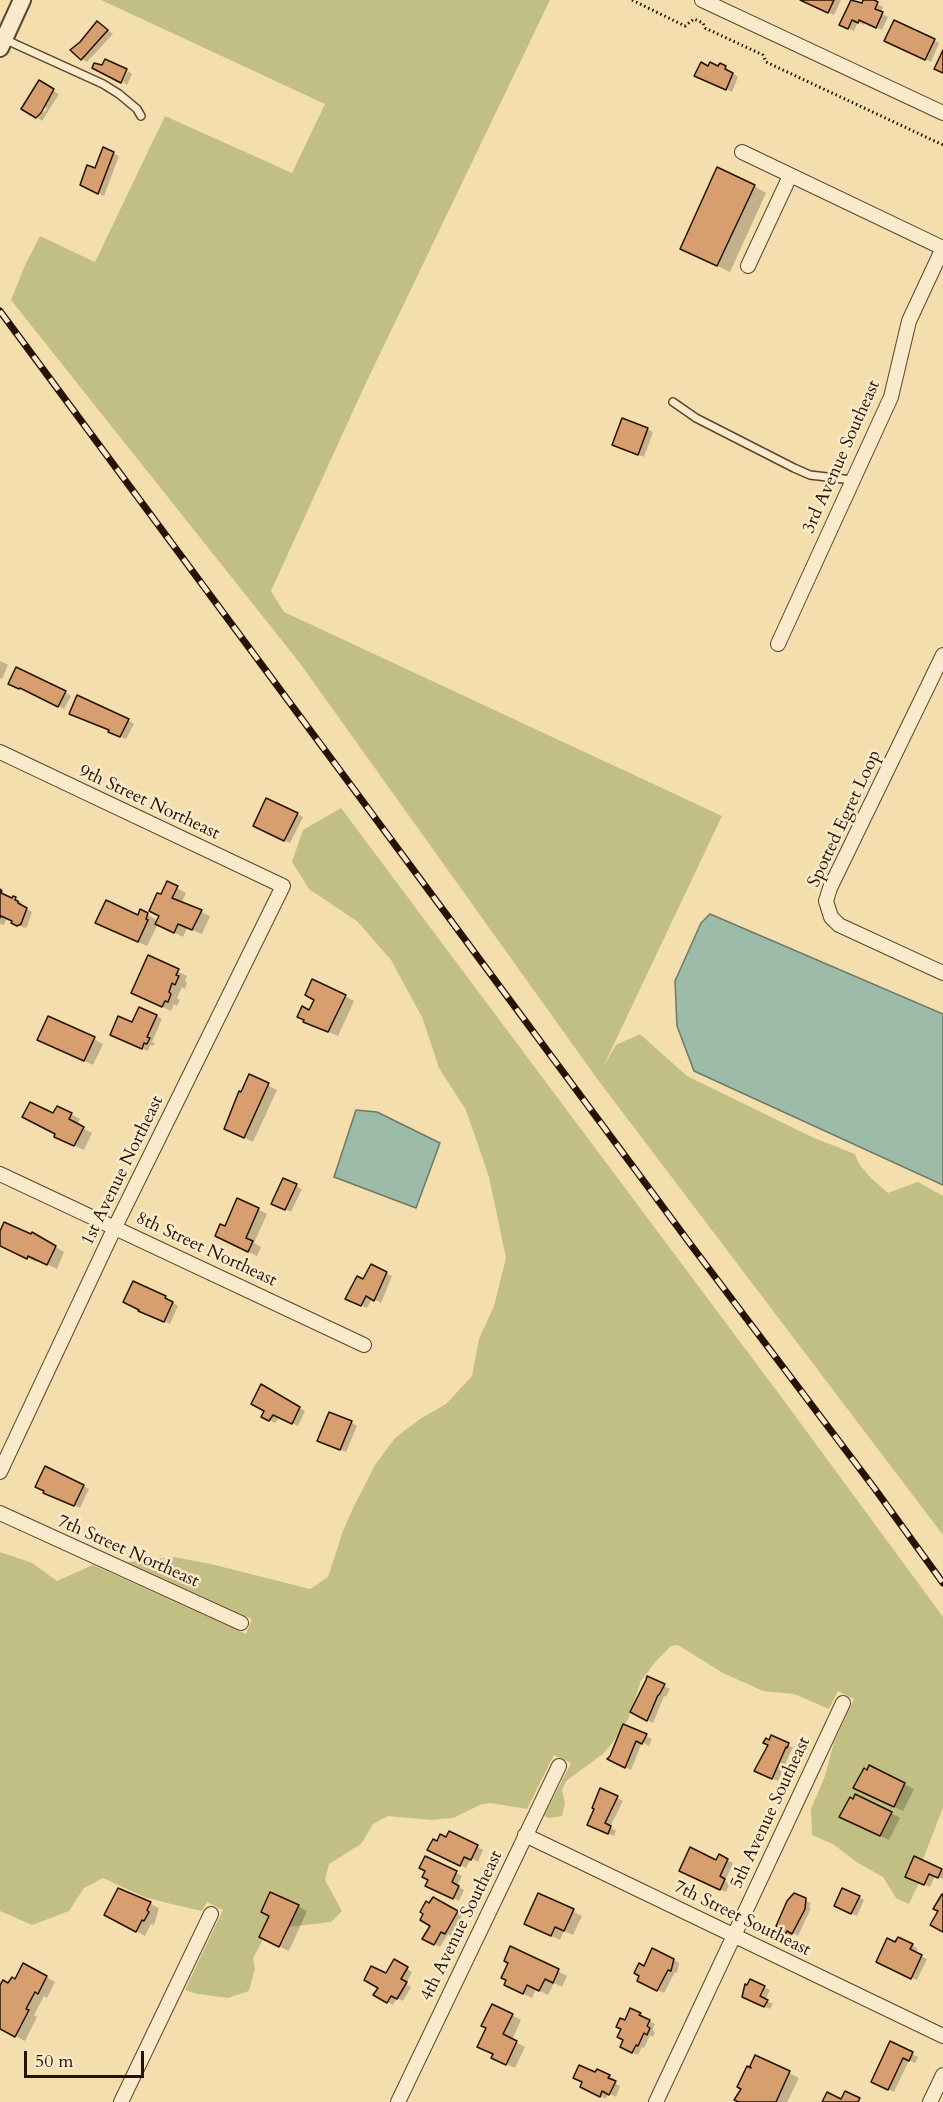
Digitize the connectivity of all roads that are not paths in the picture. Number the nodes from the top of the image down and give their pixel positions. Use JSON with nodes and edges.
{"nodes":[{"id":1,"x":22,"y":0,"type":"edge"},
{"id":2,"x":702,"y":0,"type":"edge"},
{"id":3,"x":2,"y":44,"type":"edge"},
{"id":4,"x":943,"y":113,"type":"edge"},
{"id":5,"x":141,"y":116,"type":"dead end"},
{"id":6,"x":742,"y":152,"type":"dead end"},
{"id":7,"x":790,"y":176,"type":"junction"},
{"id":8,"x":943,"y":248,"type":"edge"},
{"id":9,"x":748,"y":266,"type":"dead end"},
{"id":10,"x":673,"y":402,"type":"dead end"},
{"id":11,"x":852,"y":480,"type":"junction"},
{"id":12,"x":778,"y":644,"type":"dead end"},
{"id":13,"x":943,"y":655,"type":"edge"},
{"id":14,"x":0,"y":752,"type":"edge"},
{"id":15,"x":283,"y":886,"type":"joint"},
{"id":16,"x":943,"y":973,"type":"edge"},
{"id":17,"x":0,"y":1174,"type":"edge"},
{"id":18,"x":115,"y":1227,"type":"junction"},
{"id":19,"x":364,"y":1345,"type":"dead end"},
{"id":20,"x":0,"y":1472,"type":"edge"},
{"id":21,"x":0,"y":1513,"type":"edge"},
{"id":22,"x":241,"y":1623,"type":"dead end"},
{"id":23,"x":843,"y":1702,"type":"dead end"},
{"id":24,"x":559,"y":1766,"type":"dead end"},
{"id":25,"x":525,"y":1835,"type":"junction"},
{"id":26,"x":211,"y":1914,"type":"dead end"},
{"id":27,"x":734,"y":1935,"type":"junction"},
{"id":28,"x":943,"y":2036,"type":"edge"},
{"id":29,"x":943,"y":2075,"type":"edge"},
{"id":30,"x":121,"y":2102,"type":"edge"},
{"id":31,"x":398,"y":2102,"type":"edge"},
{"id":32,"x":656,"y":2102,"type":"edge"},
{"id":33,"x":930,"y":2102,"type":"edge"}],
"edges":[{"from":1,"to":3,"type":"street"},
{"from":2,"to":4,"type":"street"},
{"from":3,"to":5,"type":"lane"},
{"from":6,"to":7,"type":"street"},
{"from":7,"to":8,"type":"street"},
{"from":7,"to":9,"type":"street"},
{"from":8,"to":11,"type":"street","name":"3rd Avenue Southeast"},
{"from":10,"to":11,"type":"lane"},
{"from":11,"to":12,"type":"street","name":"3rd Avenue Southeast"},
{"from":13,"to":16,"type":"street","name":"Spotted Egret Loop"},
{"from":14,"to":15,"type":"street","name":"9th Street Northeast"},
{"from":15,"to":18,"type":"street","name":"1st Avenue Northeast"},
{"from":17,"to":18,"type":"street","name":"8th Street Northeast"},
{"from":18,"to":19,"type":"street","name":"8th Street Northeast"},
{"from":18,"to":20,"type":"street","name":"1st Avenue Northeast"},
{"from":21,"to":22,"type":"street","name":"7th Street Northeast"},
{"from":23,"to":27,"type":"street","name":"5th Avenue Southeast"},
{"from":24,"to":25,"type":"street","name":"4th Avenue Southeast"},
{"from":25,"to":27,"type":"street","name":"7th Street Southeast"},
{"from":25,"to":31,"type":"street","name":"4th Avenue Southeast"},
{"from":26,"to":30,"type":"street"},
{"from":27,"to":28,"type":"street","name":"7th Street Southeast"},
{"from":27,"to":32,"type":"street","name":"5th Avenue Southeast"},
{"from":29,"to":33,"type":"street"}]}
